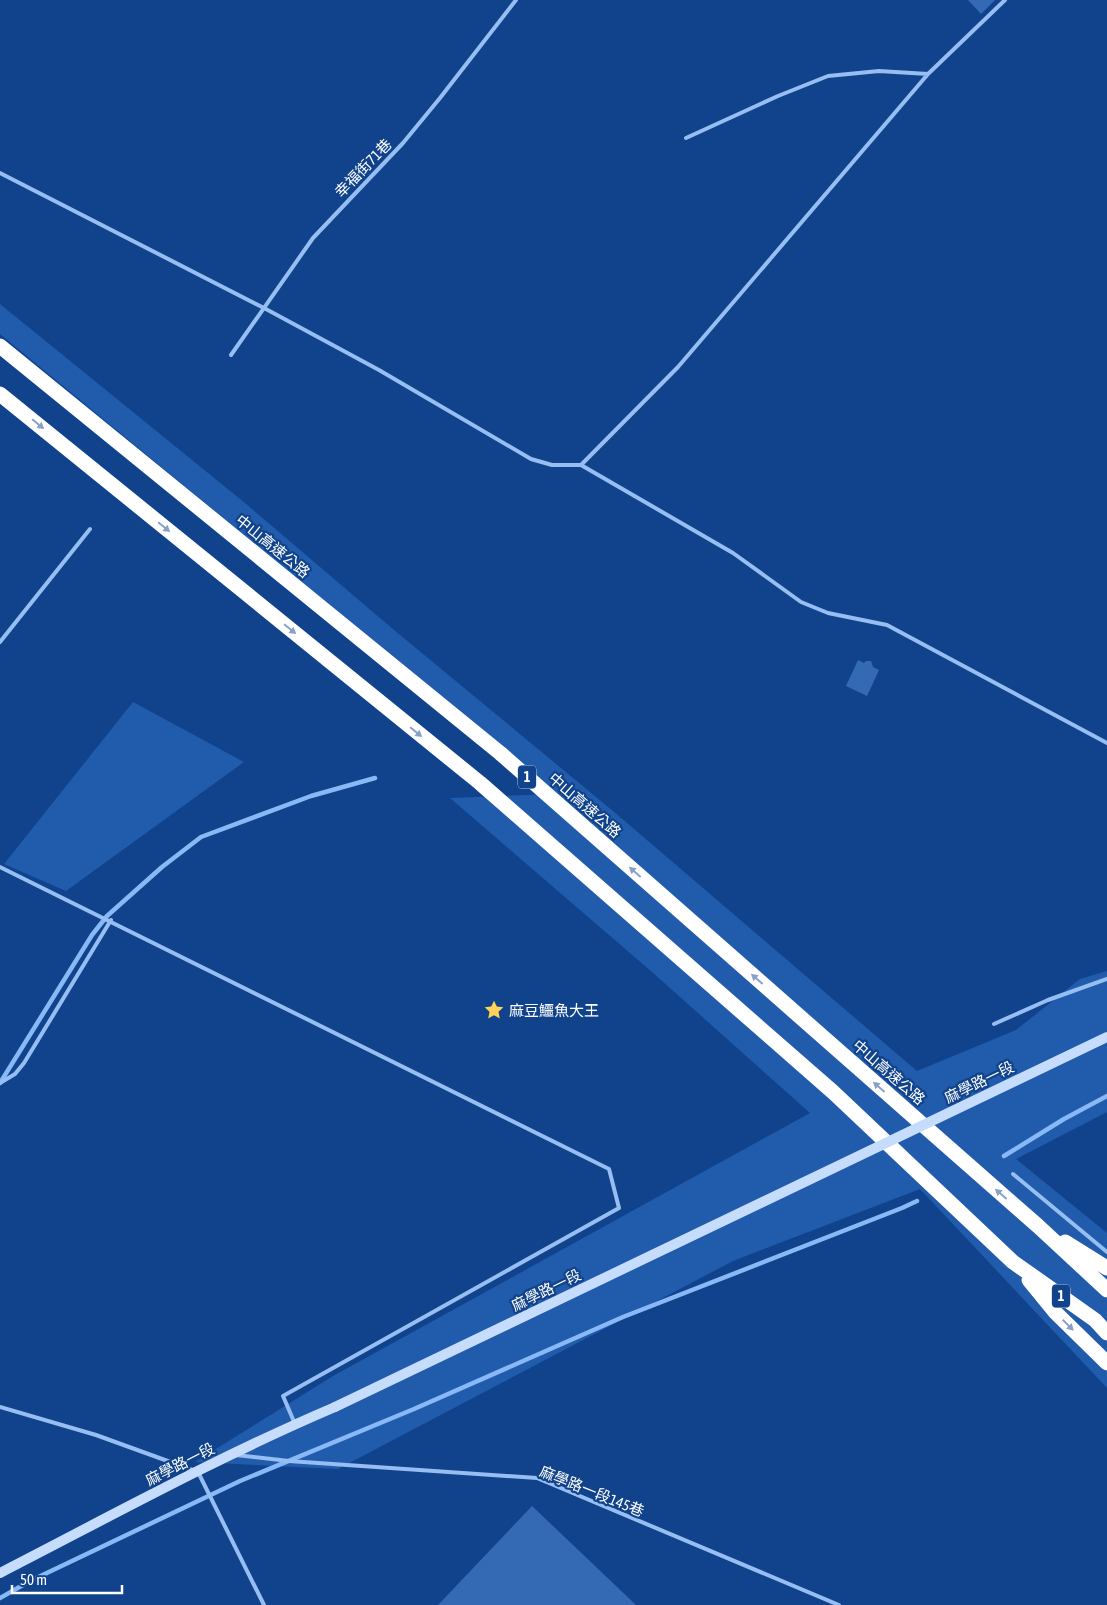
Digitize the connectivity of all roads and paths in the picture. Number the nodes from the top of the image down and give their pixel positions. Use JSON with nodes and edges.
{"nodes":[{"id":1,"x":516,"y":0,"type":"edge"},
{"id":2,"x":1005,"y":0,"type":"edge"},
{"id":3,"x":928,"y":74,"type":"junction"},
{"id":4,"x":686,"y":138,"type":"dead end"},
{"id":5,"x":0,"y":173,"type":"edge"},
{"id":6,"x":264,"y":308,"type":"junction"},
{"id":7,"x":0,"y":346,"type":"edge"},
{"id":8,"x":231,"y":355,"type":"dead end"},
{"id":9,"x":0,"y":394,"type":"edge"},
{"id":10,"x":581,"y":466,"type":"junction"},
{"id":11,"x":90,"y":529,"type":"dead end"},
{"id":12,"x":0,"y":642,"type":"edge"},
{"id":13,"x":1107,"y":743,"type":"edge"},
{"id":14,"x":0,"y":867,"type":"edge"},
{"id":15,"x":110,"y":920,"type":"junction"},
{"id":16,"x":1107,"y":979,"type":"edge"},
{"id":17,"x":994,"y":1024,"type":"dead end"},
{"id":18,"x":1107,"y":1037,"type":"edge"},
{"id":19,"x":0,"y":1083,"type":"edge"},
{"id":20,"x":1013,"y":1174,"type":"dead end"},
{"id":21,"x":1038,"y":1226,"type":"junction"},
{"id":22,"x":1107,"y":1252,"type":"edge"},
{"id":23,"x":1014,"y":1262,"type":"junction"},
{"id":24,"x":1107,"y":1268,"type":"edge"},
{"id":25,"x":1107,"y":1290,"type":"edge"},
{"id":26,"x":1107,"y":1333,"type":"edge"},
{"id":27,"x":1107,"y":1363,"type":"edge"},
{"id":28,"x":0,"y":1406,"type":"edge"},
{"id":29,"x":295,"y":1424,"type":"junction"},
{"id":30,"x":232,"y":1454,"type":"junction"},
{"id":31,"x":198,"y":1472,"type":"junction"},
{"id":32,"x":0,"y":1573,"type":"edge"},
{"id":33,"x":264,"y":1605,"type":"edge"},
{"id":34,"x":839,"y":1605,"type":"edge"}],
"edges":[{"from":1,"to":6,"type":"lane","name":"幸福街71巷"},
{"from":2,"to":3,"type":"lane"},
{"from":3,"to":4,"type":"lane"},
{"from":3,"to":10,"type":"lane"},
{"from":5,"to":6,"type":"lane"},
{"from":6,"to":8,"type":"lane","name":"幸福街71巷"},
{"from":6,"to":10,"type":"lane"},
{"from":21,"to":7,"type":"highway","name":"中山高速公路","number":"1","one_way":true},
{"from":9,"to":23,"type":"highway","number":"1","one_way":true},
{"from":10,"to":13,"type":"lane"},
{"from":11,"to":12,"type":"lane"},
{"from":14,"to":15,"type":"lane"},
{"from":15,"to":19,"type":"lane"},
{"from":15,"to":29,"type":"lane"},
{"from":16,"to":17,"type":"lane"},
{"from":18,"to":29,"type":"main road","name":"麻學路一段","bridge":true},
{"from":20,"to":22,"type":"lane"},
{"from":21,"to":24,"type":"highway"},
{"from":21,"to":25,"type":"highway","name":"中山高速公路","number":"1"},
{"from":23,"to":26,"type":"highway","number":"1"},
{"from":23,"to":27,"type":"highway","one_way":true},
{"from":28,"to":31,"type":"lane"},
{"from":29,"to":30,"type":"main road","name":"麻學路一段"},
{"from":30,"to":31,"type":"main road","name":"麻學路一段"},
{"from":30,"to":34,"type":"lane","name":"麻學路一段145巷"},
{"from":31,"to":32,"type":"main road","name":"麻學路一段"},
{"from":31,"to":33,"type":"lane"}]}
